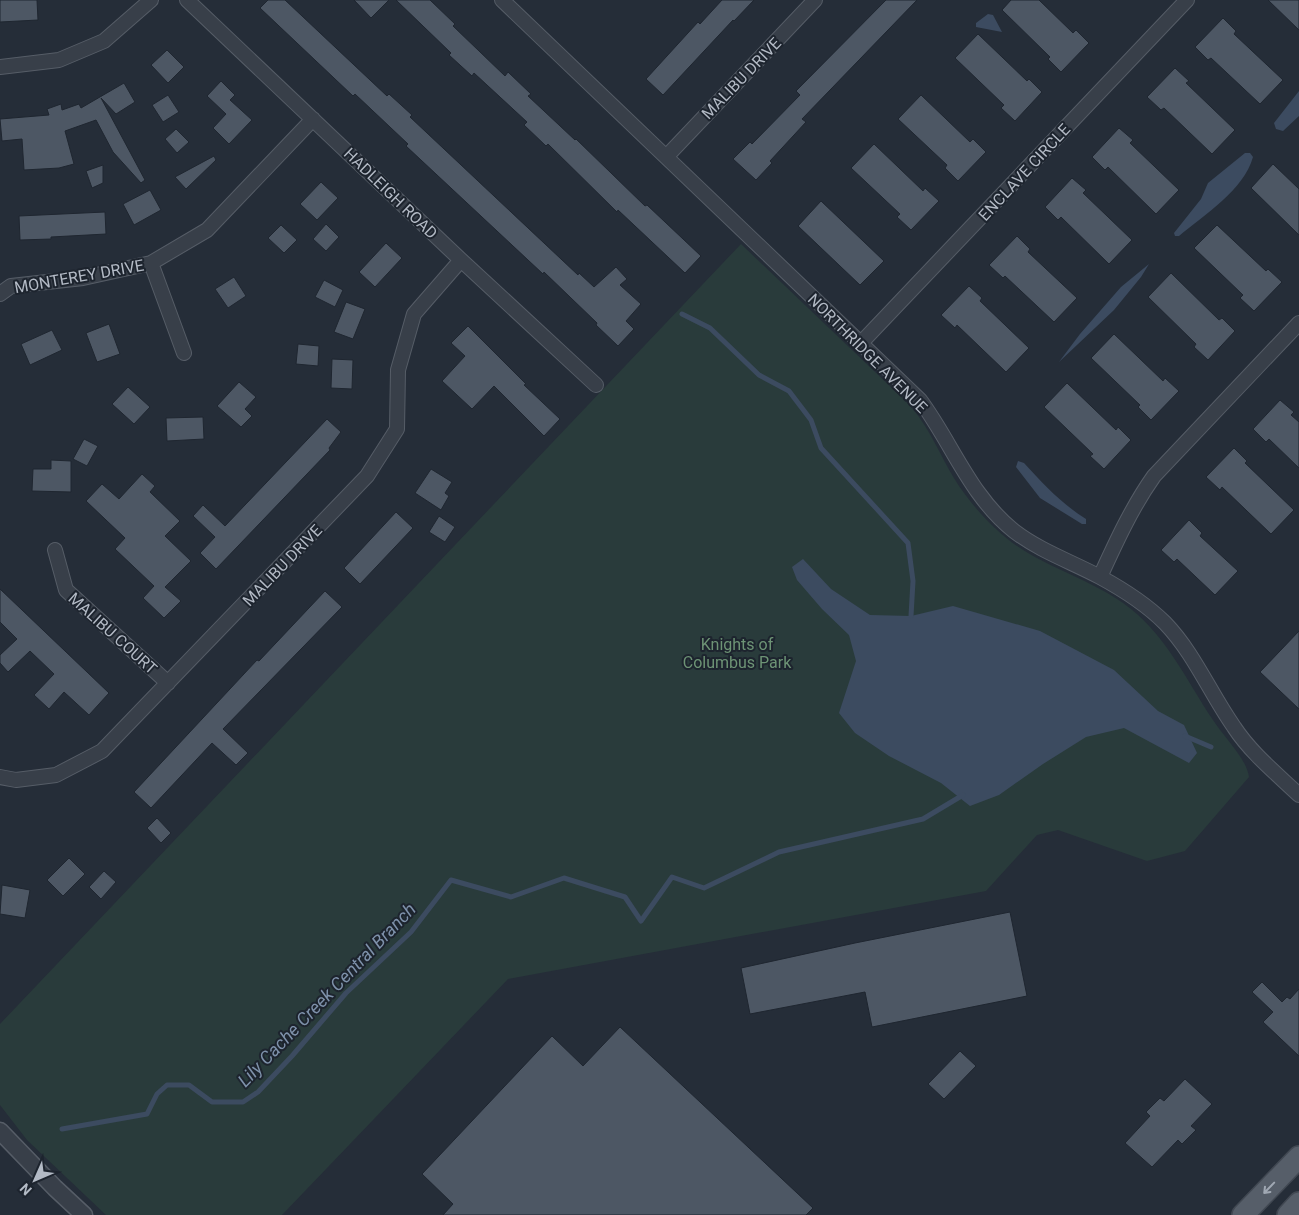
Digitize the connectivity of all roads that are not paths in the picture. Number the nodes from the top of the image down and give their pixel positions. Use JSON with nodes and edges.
{"nodes":[{"id":1,"x":151,"y":0,"type":"edge"},
{"id":2,"x":187,"y":0,"type":"edge"},
{"id":3,"x":815,"y":0,"type":"edge"},
{"id":4,"x":1187,"y":0,"type":"edge"},
{"id":5,"x":512,"y":3,"type":"edge"},
{"id":6,"x":0,"y":67,"type":"edge"},
{"id":7,"x":313,"y":119,"type":"junction"},
{"id":8,"x":667,"y":156,"type":"junction"},
{"id":9,"x":460,"y":260,"type":"junction"},
{"id":10,"x":151,"y":263,"type":"junction"},
{"id":11,"x":0,"y":294,"type":"edge"},
{"id":12,"x":1299,"y":323,"type":"edge"},
{"id":13,"x":861,"y":343,"type":"junction"},
{"id":14,"x":184,"y":353,"type":"dead end"},
{"id":15,"x":596,"y":385,"type":"dead end"},
{"id":16,"x":55,"y":550,"type":"dead end"},
{"id":17,"x":1100,"y":577,"type":"junction"},
{"id":18,"x":168,"y":683,"type":"junction"},
{"id":19,"x":0,"y":777,"type":"edge"},
{"id":20,"x":1299,"y":795,"type":"edge"},
{"id":21,"x":0,"y":1131,"type":"edge"},
{"id":22,"x":1299,"y":1157,"type":"edge"},
{"id":23,"x":1299,"y":1203,"type":"edge"},
{"id":24,"x":84,"y":1215,"type":"edge"},
{"id":25,"x":1244,"y":1215,"type":"edge"},
{"id":26,"x":1288,"y":1215,"type":"edge"}],
"edges":[{"from":1,"to":6,"type":"street"},
{"from":2,"to":7,"type":"street","name":"HADLEIGH ROAD"},
{"from":3,"to":8,"type":"street","name":"MALIBU DRIVE"},
{"from":4,"to":13,"type":"street","name":"ENCLAVE CIRCLE"},
{"from":5,"to":8,"type":"street","name":"NORTHRIDGE AVENUE"},
{"from":7,"to":9,"type":"street","name":"HADLEIGH ROAD"},
{"from":7,"to":10,"type":"street","name":"MONTEREY DRIVE"},
{"from":8,"to":13,"type":"street","name":"NORTHRIDGE AVENUE"},
{"from":9,"to":15,"type":"street","name":"HADLEIGH ROAD"},
{"from":9,"to":18,"type":"street","name":"MALIBU DRIVE"},
{"from":10,"to":11,"type":"street","name":"MONTEREY DRIVE"},
{"from":10,"to":14,"type":"street"},
{"from":12,"to":17,"type":"street"},
{"from":13,"to":17,"type":"street","name":"NORTHRIDGE AVENUE"},
{"from":16,"to":18,"type":"street","name":"MALIBU COURT"},
{"from":17,"to":20,"type":"street","name":"NORTHRIDGE AVENUE"},
{"from":18,"to":19,"type":"street","name":"MALIBU DRIVE"},
{"from":21,"to":24,"type":"street"},
{"from":22,"to":25,"type":"main road","one_way":true},
{"from":23,"to":26,"type":"main road"}]}
